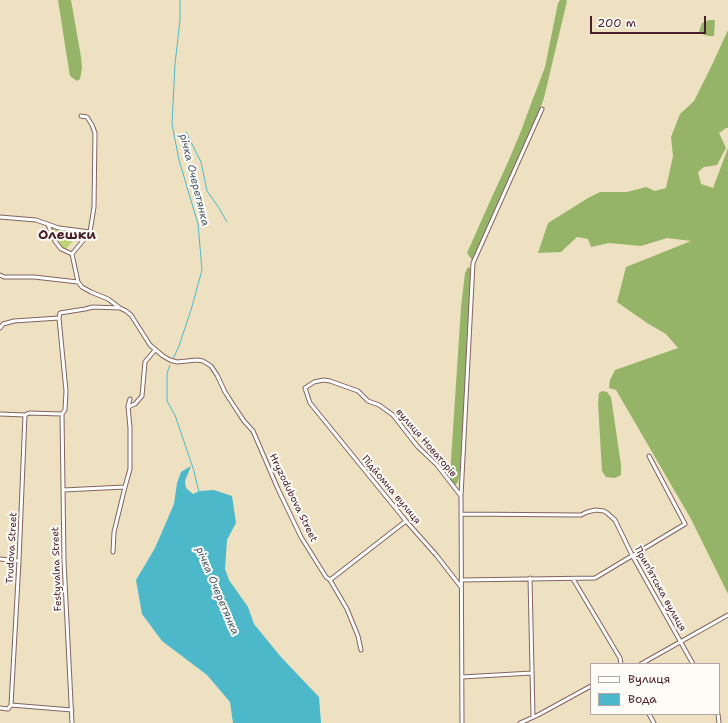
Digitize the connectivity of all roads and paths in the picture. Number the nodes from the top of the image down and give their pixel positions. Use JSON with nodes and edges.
{"nodes":[{"id":1,"x":542,"y":109,"type":"dead end"},
{"id":2,"x":81,"y":116,"type":"dead end"},
{"id":3,"x":0,"y":217,"type":"edge"},
{"id":4,"x":48,"y":225,"type":"junction"},
{"id":5,"x":90,"y":232,"type":"junction"},
{"id":6,"x":72,"y":254,"type":"junction"},
{"id":7,"x":0,"y":276,"type":"edge"},
{"id":8,"x":78,"y":282,"type":"junction"},
{"id":9,"x":120,"y":308,"type":"junction"},
{"id":10,"x":59,"y":318,"type":"junction"},
{"id":11,"x":0,"y":328,"type":"edge"},
{"id":12,"x":155,"y":350,"type":"junction"},
{"id":13,"x":130,"y":399,"type":"dead end"},
{"id":14,"x":310,"y":403,"type":"joint"},
{"id":15,"x":128,"y":408,"type":"junction"},
{"id":16,"x":0,"y":414,"type":"edge"},
{"id":17,"x":62,"y":414,"type":"junction"},
{"id":18,"x":25,"y":415,"type":"junction"},
{"id":19,"x":650,"y":456,"type":"dead end"},
{"id":20,"x":125,"y":487,"type":"junction"},
{"id":21,"x":64,"y":490,"type":"junction"},
{"id":22,"x":461,"y":496,"type":"junction"},
{"id":23,"x":461,"y":514,"type":"junction"},
{"id":24,"x":406,"y":521,"type":"junction"},
{"id":25,"x":113,"y":552,"type":"dead end"},
{"id":26,"x":632,"y":555,"type":"junction"},
{"id":27,"x":0,"y":559,"type":"edge"},
{"id":28,"x":19,"y":561,"type":"junction"},
{"id":29,"x":530,"y":578,"type":"junction"},
{"id":30,"x":574,"y":579,"type":"junction"},
{"id":31,"x":330,"y":580,"type":"junction"},
{"id":32,"x":461,"y":580,"type":"junction"},
{"id":33,"x":461,"y":587,"type":"junction"},
{"id":34,"x":728,"y":615,"type":"edge"},
{"id":35,"x":680,"y":643,"type":"junction"},
{"id":36,"x":361,"y":650,"type":"dead end"},
{"id":37,"x":622,"y":663,"type":"edge"},
{"id":38,"x":643,"y":663,"type":"edge"},
{"id":39,"x":692,"y":663,"type":"edge"},
{"id":40,"x":532,"y":673,"type":"junction"},
{"id":41,"x":462,"y":677,"type":"junction"},
{"id":42,"x":590,"y":687,"type":"edge"},
{"id":43,"x":11,"y":705,"type":"junction"},
{"id":44,"x":0,"y":708,"type":"edge"},
{"id":45,"x":72,"y":710,"type":"junction"},
{"id":46,"x":533,"y":717,"type":"junction"},
{"id":47,"x":72,"y":723,"type":"edge"},
{"id":48,"x":462,"y":723,"type":"edge"},
{"id":49,"x":520,"y":723,"type":"edge"}],
"edges":[{"from":1,"to":22,"type":"street"},
{"from":2,"to":5,"type":"street"},
{"from":3,"to":4,"type":"street"},
{"from":4,"to":5,"type":"street"},
{"from":4,"to":6,"type":"street"},
{"from":5,"to":6,"type":"street"},
{"from":6,"to":8,"type":"street"},
{"from":7,"to":8,"type":"street"},
{"from":8,"to":9,"type":"street"},
{"from":9,"to":10,"type":"street"},
{"from":9,"to":12,"type":"street"},
{"from":10,"to":11,"type":"street"},
{"from":10,"to":17,"type":"street","name":"Festyvalna Street"},
{"from":12,"to":15,"type":"street"},
{"from":12,"to":31,"type":"street","name":"Hryzodubova Street"},
{"from":13,"to":15,"type":"street"},
{"from":14,"to":22,"type":"street","name":"вулиця Новаторів"},
{"from":14,"to":24,"type":"street","name":"Підйомна вулиця"},
{"from":15,"to":20,"type":"street"},
{"from":16,"to":18,"type":"street"},
{"from":17,"to":18,"type":"street"},
{"from":17,"to":21,"type":"street","name":"Festyvalna Street"},
{"from":18,"to":28,"type":"street","name":"Trudova Street"},
{"from":19,"to":26,"type":"street"},
{"from":20,"to":21,"type":"street"},
{"from":20,"to":25,"type":"street"},
{"from":21,"to":45,"type":"street","name":"Festyvalna Street"},
{"from":22,"to":23,"type":"street"},
{"from":23,"to":26,"type":"street","name":"Прип’ятська вулиця"},
{"from":23,"to":32,"type":"street"},
{"from":24,"to":31,"type":"street"},
{"from":24,"to":33,"type":"street","name":"Підйомна вулиця"},
{"from":26,"to":30,"type":"street"},
{"from":26,"to":35,"type":"street","name":"Прип’ятська вулиця"},
{"from":27,"to":28,"type":"street"},
{"from":28,"to":43,"type":"street","name":"Trudova Street"},
{"from":29,"to":30,"type":"street"},
{"from":29,"to":32,"type":"street"},
{"from":29,"to":40,"type":"street"},
{"from":30,"to":37,"type":"street"},
{"from":31,"to":36,"type":"street","name":"Hryzodubova Street"},
{"from":32,"to":33,"type":"street"},
{"from":33,"to":41,"type":"street"},
{"from":34,"to":35,"type":"street"},
{"from":35,"to":38,"type":"street"},
{"from":35,"to":39,"type":"street","name":"Прип’ятська вулиця"},
{"from":40,"to":41,"type":"street"},
{"from":40,"to":46,"type":"street"},
{"from":41,"to":48,"type":"street"},
{"from":42,"to":46,"type":"street"},
{"from":43,"to":44,"type":"street"},
{"from":43,"to":45,"type":"street"},
{"from":45,"to":47,"type":"street","name":"Festyvalna Street"},
{"from":46,"to":49,"type":"street"}]}
